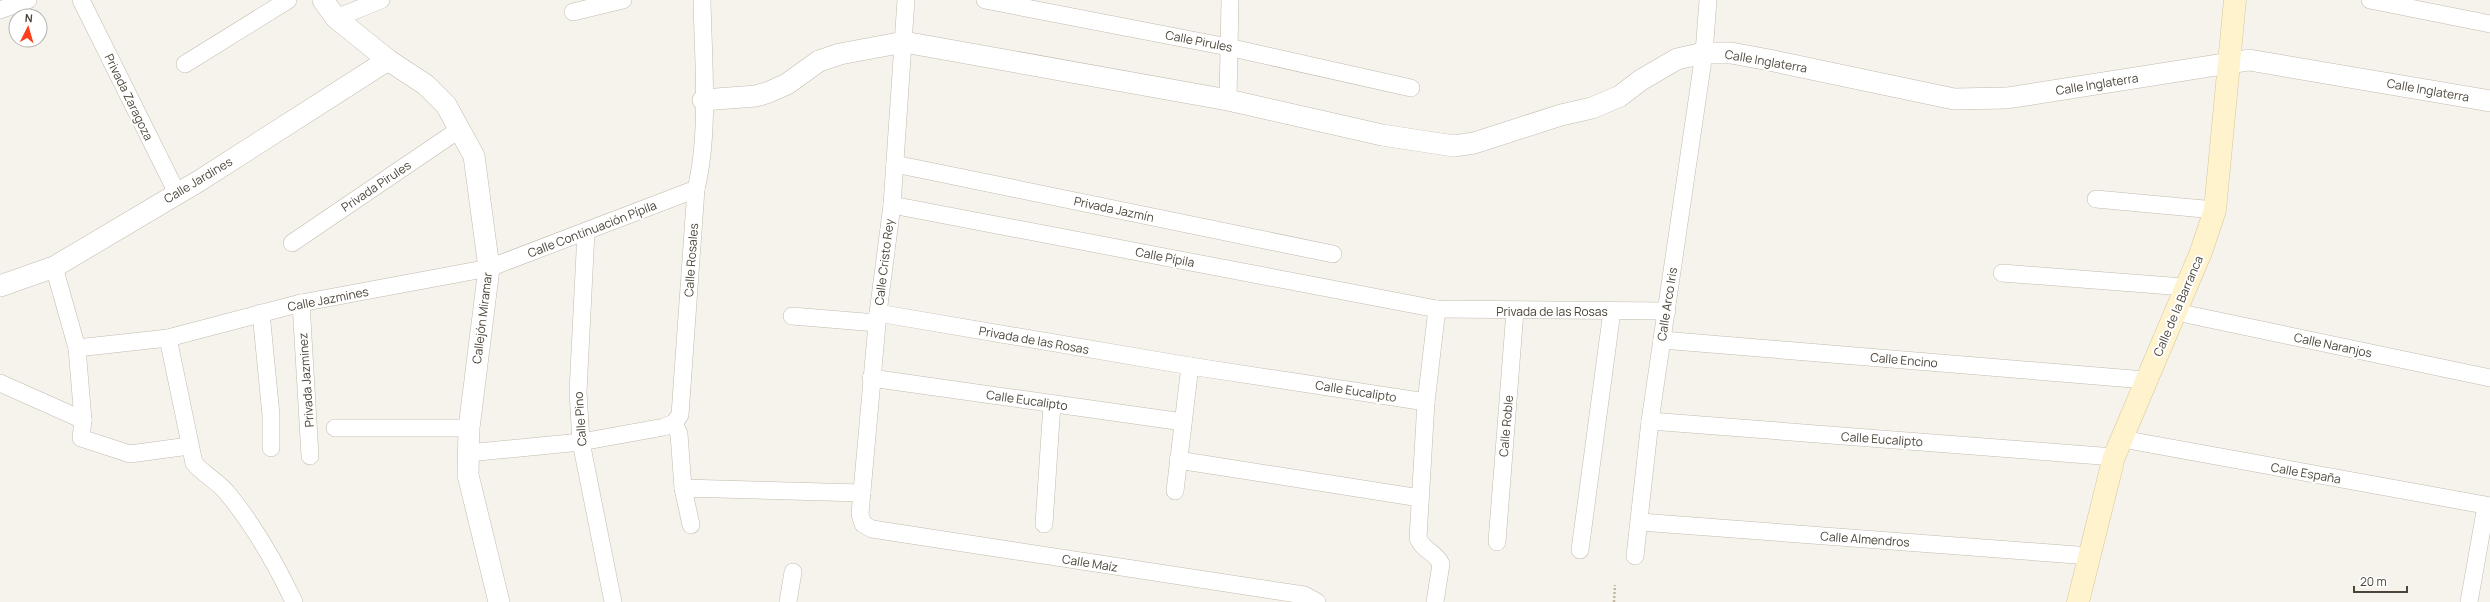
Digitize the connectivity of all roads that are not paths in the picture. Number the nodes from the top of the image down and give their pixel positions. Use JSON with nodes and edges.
{"nodes":[{"id":1,"x":28,"y":0,"type":"edge"},
{"id":2,"x":81,"y":0,"type":"edge"},
{"id":3,"x":288,"y":0,"type":"edge"},
{"id":4,"x":323,"y":0,"type":"edge"},
{"id":5,"x":382,"y":0,"type":"edge"},
{"id":6,"x":623,"y":0,"type":"edge"},
{"id":7,"x":702,"y":0,"type":"edge"},
{"id":8,"x":906,"y":0,"type":"edge"},
{"id":9,"x":985,"y":0,"type":"edge"},
{"id":10,"x":1230,"y":0,"type":"edge"},
{"id":11,"x":1708,"y":0,"type":"edge"},
{"id":12,"x":2235,"y":0,"type":"edge"},
{"id":13,"x":2370,"y":0,"type":"edge"},
{"id":14,"x":595,"y":4,"type":"edge"},
{"id":15,"x":0,"y":10,"type":"edge"},
{"id":16,"x":573,"y":12,"type":"dead end"},
{"id":17,"x":336,"y":18,"type":"junction"},
{"id":18,"x":2490,"y":24,"type":"edge"},
{"id":19,"x":904,"y":42,"type":"junction"},
{"id":20,"x":1228,"y":47,"type":"junction"},
{"id":21,"x":1704,"y":53,"type":"junction"},
{"id":22,"x":388,"y":60,"type":"junction"},
{"id":23,"x":2228,"y":63,"type":"junction"},
{"id":24,"x":186,"y":64,"type":"dead end"},
{"id":25,"x":1411,"y":88,"type":"dead end"},
{"id":26,"x":703,"y":100,"type":"junction"},
{"id":27,"x":1228,"y":100,"type":"junction"},
{"id":28,"x":2490,"y":101,"type":"edge"},
{"id":29,"x":460,"y":129,"type":"junction"},
{"id":30,"x":895,"y":164,"type":"junction"},
{"id":31,"x":696,"y":189,"type":"junction"},
{"id":32,"x":177,"y":193,"type":"junction"},
{"id":33,"x":2096,"y":199,"type":"dead end"},
{"id":34,"x":892,"y":204,"type":"junction"},
{"id":35,"x":2215,"y":210,"type":"junction"},
{"id":36,"x":586,"y":232,"type":"junction"},
{"id":37,"x":292,"y":243,"type":"dead end"},
{"id":38,"x":1333,"y":254,"type":"dead end"},
{"id":39,"x":54,"y":267,"type":"junction"},
{"id":40,"x":489,"y":268,"type":"junction"},
{"id":41,"x":2002,"y":273,"type":"dead end"},
{"id":42,"x":0,"y":286,"type":"edge"},
{"id":43,"x":2184,"y":287,"type":"junction"},
{"id":44,"x":301,"y":304,"type":"junction"},
{"id":45,"x":1437,"y":309,"type":"junction"},
{"id":46,"x":1515,"y":311,"type":"junction"},
{"id":47,"x":1612,"y":311,"type":"junction"},
{"id":48,"x":1667,"y":311,"type":"junction"},
{"id":49,"x":2176,"y":312,"type":"junction"},
{"id":50,"x":261,"y":313,"type":"junction"},
{"id":51,"x":792,"y":316,"type":"dead end"},
{"id":52,"x":877,"y":318,"type":"junction"},
{"id":53,"x":168,"y":338,"type":"junction"},
{"id":54,"x":1662,"y":340,"type":"junction"},
{"id":55,"x":77,"y":348,"type":"junction"},
{"id":56,"x":1190,"y":366,"type":"junction"},
{"id":57,"x":871,"y":378,"type":"junction"},
{"id":58,"x":2490,"y":378,"type":"edge"},
{"id":59,"x":2145,"y":380,"type":"junction"},
{"id":60,"x":0,"y":383,"type":"edge"},
{"id":61,"x":1426,"y":402,"type":"junction"},
{"id":62,"x":1052,"y":404,"type":"junction"},
{"id":63,"x":83,"y":420,"type":"junction"},
{"id":64,"x":1650,"y":421,"type":"junction"},
{"id":65,"x":1183,"y":422,"type":"junction"},
{"id":66,"x":674,"y":423,"type":"junction"},
{"id":67,"x":335,"y":428,"type":"dead end"},
{"id":68,"x":469,"y":428,"type":"junction"},
{"id":69,"x":581,"y":442,"type":"junction"},
{"id":70,"x":189,"y":446,"type":"junction"},
{"id":71,"x":271,"y":448,"type":"dead end"},
{"id":72,"x":2118,"y":448,"type":"junction"},
{"id":73,"x":468,"y":453,"type":"junction"},
{"id":74,"x":310,"y":456,"type":"dead end"},
{"id":75,"x":1178,"y":460,"type":"junction"},
{"id":76,"x":683,"y":488,"type":"junction"},
{"id":77,"x":1175,"y":491,"type":"dead end"},
{"id":78,"x":862,"y":493,"type":"junction"},
{"id":79,"x":1420,"y":498,"type":"junction"},
{"id":80,"x":2488,"y":506,"type":"edge"},
{"id":81,"x":1640,"y":522,"type":"junction"},
{"id":82,"x":863,"y":524,"type":"joint"},
{"id":83,"x":1044,"y":524,"type":"dead end"},
{"id":84,"x":691,"y":525,"type":"dead end"},
{"id":85,"x":1497,"y":542,"type":"dead end"},
{"id":86,"x":1580,"y":550,"type":"dead end"},
{"id":87,"x":1635,"y":556,"type":"dead end"},
{"id":88,"x":2090,"y":556,"type":"junction"},
{"id":89,"x":793,"y":572,"type":"dead end"},
{"id":90,"x":294,"y":602,"type":"edge"},
{"id":91,"x":499,"y":602,"type":"edge"},
{"id":92,"x":613,"y":602,"type":"edge"},
{"id":93,"x":788,"y":602,"type":"edge"},
{"id":94,"x":1317,"y":602,"type":"edge"},
{"id":95,"x":1435,"y":602,"type":"edge"},
{"id":96,"x":2078,"y":602,"type":"edge"},
{"id":97,"x":2468,"y":602,"type":"edge"}],
"edges":[{"from":1,"to":15,"type":"street"},
{"from":2,"to":32,"type":"street","name":"Privada Zaragoza"},
{"from":3,"to":24,"type":"street"},
{"from":4,"to":17,"type":"street","name":"Callejón Miramar"},
{"from":5,"to":17,"type":"street"},
{"from":6,"to":14,"type":"street"},
{"from":7,"to":26,"type":"street","name":"Calle Rosales"},
{"from":8,"to":19,"type":"street","name":"Calle Cristo Rey"},
{"from":9,"to":20,"type":"street","name":"Calle Pirules"},
{"from":10,"to":20,"type":"street"},
{"from":11,"to":21,"type":"street","name":"Calle Arco Iris"},
{"from":12,"to":23,"type":"main road","name":"Calle de la Barranca"},
{"from":13,"to":18,"type":"street"},
{"from":14,"to":16,"type":"street"},
{"from":17,"to":22,"type":"street","name":"Callejón Miramar"},
{"from":19,"to":26,"type":"street"},
{"from":19,"to":27,"type":"street"},
{"from":19,"to":30,"type":"street","name":"Calle Cristo Rey"},
{"from":20,"to":25,"type":"street","name":"Calle Pirules"},
{"from":20,"to":27,"type":"street"},
{"from":21,"to":23,"type":"street","name":"Calle Inglaterra"},
{"from":21,"to":27,"type":"street","name":"Calle Inglaterra"},
{"from":21,"to":48,"type":"street","name":"Calle Arco Iris"},
{"from":22,"to":29,"type":"street","name":"Callejón Miramar"},
{"from":22,"to":32,"type":"street","name":"Calle Jardines"},
{"from":23,"to":28,"type":"street","name":"Calle Inglaterra"},
{"from":23,"to":35,"type":"main road","name":"Calle de la Barranca"},
{"from":26,"to":31,"type":"street","name":"Calle Rosales"},
{"from":29,"to":37,"type":"street","name":"Privada Pirules"},
{"from":29,"to":40,"type":"street","name":"Callejón Miramar"},
{"from":30,"to":34,"type":"street","name":"Calle Cristo Rey"},
{"from":30,"to":38,"type":"street","name":"Privada Jazmín"},
{"from":31,"to":36,"type":"street","name":"Calle Continuación Pípila"},
{"from":31,"to":66,"type":"street","name":"Calle Rosales"},
{"from":32,"to":39,"type":"street","name":"Calle Jardines"},
{"from":33,"to":35,"type":"street"},
{"from":34,"to":45,"type":"street","name":"Calle Pípila"},
{"from":34,"to":52,"type":"street","name":"Calle Cristo Rey"},
{"from":35,"to":43,"type":"main road","name":"Calle de la Barranca"},
{"from":36,"to":40,"type":"street","name":"Calle Continuación Pípila"},
{"from":36,"to":69,"type":"street","name":"Calle Pino"},
{"from":39,"to":42,"type":"street","name":"Calle Jardines"},
{"from":39,"to":55,"type":"street"},
{"from":40,"to":44,"type":"street","name":"Calle Jazmines"},
{"from":40,"to":68,"type":"street","name":"Callejón Miramar"},
{"from":41,"to":43,"type":"street"},
{"from":43,"to":49,"type":"main road","name":"Calle de la Barranca"},
{"from":44,"to":50,"type":"street","name":"Calle Jazmines"},
{"from":44,"to":74,"type":"street","name":"Privada Jazminez"},
{"from":45,"to":46,"type":"street","name":"Privada de las Rosas"},
{"from":45,"to":61,"type":"street"},
{"from":46,"to":47,"type":"street","name":"Privada de las Rosas"},
{"from":46,"to":85,"type":"street","name":"Calle Roble"},
{"from":47,"to":48,"type":"street","name":"Privada de las Rosas"},
{"from":47,"to":86,"type":"street"},
{"from":48,"to":54,"type":"street","name":"Calle Arco Iris"},
{"from":49,"to":58,"type":"street","name":"Calle Naranjos"},
{"from":49,"to":59,"type":"main road","name":"Calle de la Barranca"},
{"from":50,"to":53,"type":"street","name":"Calle Jazmines"},
{"from":50,"to":71,"type":"street"},
{"from":51,"to":52,"type":"street","name":"Privada de las Rosas"},
{"from":52,"to":56,"type":"street","name":"Privada de las Rosas"},
{"from":52,"to":57,"type":"street","name":"Calle Cristo Rey"},
{"from":53,"to":55,"type":"street","name":"Calle Jazmines"},
{"from":53,"to":70,"type":"street"},
{"from":54,"to":59,"type":"street","name":"Calle Encino"},
{"from":54,"to":64,"type":"street","name":"Calle Arco Iris"},
{"from":55,"to":63,"type":"street"},
{"from":56,"to":61,"type":"street","name":"Calle Eucalipto"},
{"from":56,"to":65,"type":"street"},
{"from":57,"to":62,"type":"street","name":"Calle Eucalipto"},
{"from":57,"to":78,"type":"street","name":"Calle Cristo Rey"},
{"from":59,"to":72,"type":"main road","name":"Calle de la Barranca"},
{"from":60,"to":63,"type":"street"},
{"from":61,"to":79,"type":"street"},
{"from":62,"to":65,"type":"street","name":"Calle Eucalipto"},
{"from":62,"to":83,"type":"street"},
{"from":63,"to":70,"type":"street"},
{"from":64,"to":72,"type":"street","name":"Calle Eucalipto"},
{"from":64,"to":81,"type":"street","name":"Calle Arco Iris"},
{"from":65,"to":75,"type":"street"},
{"from":66,"to":69,"type":"street"},
{"from":66,"to":76,"type":"street"},
{"from":67,"to":68,"type":"street"},
{"from":68,"to":73,"type":"street","name":"Callejón Miramar"},
{"from":69,"to":73,"type":"street"},
{"from":69,"to":92,"type":"street","name":"Calle Pino"},
{"from":70,"to":90,"type":"street"},
{"from":72,"to":80,"type":"street","name":"Calle España"},
{"from":72,"to":88,"type":"main road","name":"Calle de la Barranca"},
{"from":73,"to":91,"type":"street","name":"Callejón Miramar"},
{"from":75,"to":77,"type":"street"},
{"from":75,"to":79,"type":"street"},
{"from":76,"to":78,"type":"street"},
{"from":76,"to":84,"type":"street"},
{"from":78,"to":82,"type":"street","name":"Calle Cristo Rey"},
{"from":79,"to":95,"type":"street"},
{"from":80,"to":97,"type":"street"},
{"from":81,"to":87,"type":"street","name":"Calle Arco Iris"},
{"from":81,"to":88,"type":"street","name":"Calle Almendros"},
{"from":82,"to":94,"type":"street","name":"Calle Maíz"},
{"from":88,"to":96,"type":"main road","name":"Calle de la Barranca"},
{"from":89,"to":93,"type":"street"}]}
